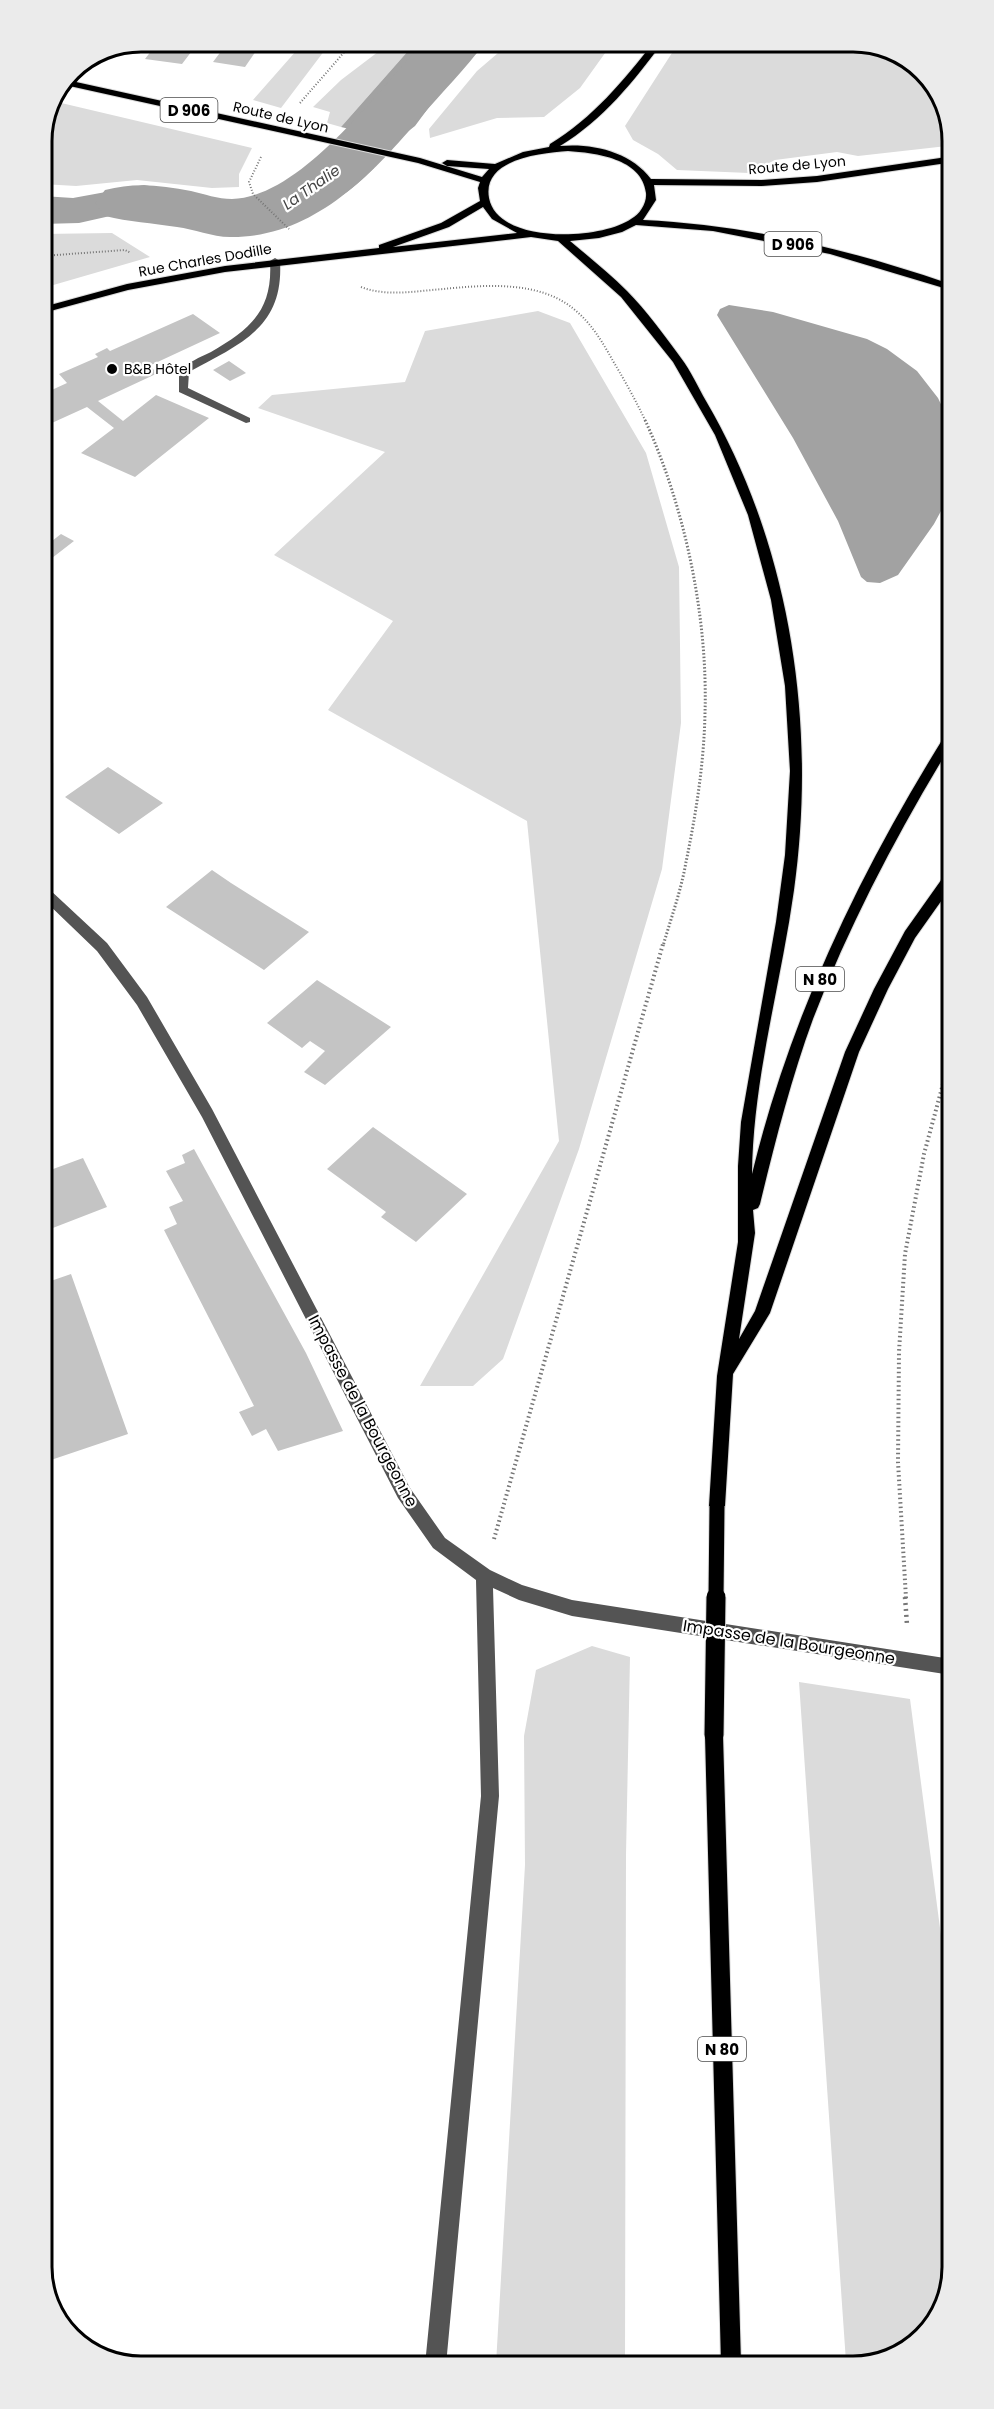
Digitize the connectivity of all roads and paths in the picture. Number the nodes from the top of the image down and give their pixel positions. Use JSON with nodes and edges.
{"nodes":[{"id":1,"x":344,"y":52,"type":"edge"},
{"id":2,"x":651,"y":53,"type":"edge"},
{"id":3,"x":73,"y":85,"type":"edge"},
{"id":4,"x":275,"y":130,"type":"junction"},
{"id":5,"x":547,"y":149,"type":"junction"},
{"id":6,"x":420,"y":161,"type":"junction"},
{"id":7,"x":942,"y":161,"type":"edge"},
{"id":8,"x":498,"y":167,"type":"junction"},
{"id":9,"x":486,"y":181,"type":"junction"},
{"id":10,"x":649,"y":182,"type":"junction"},
{"id":11,"x":485,"y":202,"type":"junction"},
{"id":12,"x":634,"y":222,"type":"junction"},
{"id":13,"x":292,"y":231,"type":"dead end"},
{"id":14,"x":532,"y":234,"type":"junction"},
{"id":15,"x":561,"y":238,"type":"junction"},
{"id":16,"x":375,"y":251,"type":"junction"},
{"id":17,"x":340,"y":255,"type":"junction"},
{"id":18,"x":275,"y":261,"type":"junction"},
{"id":19,"x":942,"y":284,"type":"edge"},
{"id":20,"x":53,"y":307,"type":"edge"},
{"id":21,"x":246,"y":420,"type":"dead end"},
{"id":22,"x":942,"y":750,"type":"edge"},
{"id":23,"x":942,"y":889,"type":"edge"},
{"id":24,"x":53,"y":901,"type":"edge"},
{"id":25,"x":942,"y":1088,"type":"edge"},
{"id":26,"x":745,"y":1241,"type":"junction"},
{"id":27,"x":725,"y":1376,"type":"junction"},
{"id":28,"x":484,"y":1575,"type":"junction"},
{"id":29,"x":909,"y":1661,"type":"junction"},
{"id":30,"x":942,"y":1666,"type":"edge"},
{"id":31,"x":436,"y":2356,"type":"edge"},
{"id":32,"x":731,"y":2356,"type":"edge"}],
"edges":[{"from":1,"to":4,"type":"path"},
{"from":2,"to":5,"type":"main road"},
{"from":3,"to":4,"type":"main road","name":"Route de Lyon","number":"D 906"},
{"from":4,"to":6,"type":"main road","name":"Route de Lyon","number":"D 906"},
{"from":4,"to":13,"type":"path"},
{"from":5,"to":8,"type":"main road"},
{"from":5,"to":10,"type":"main road"},
{"from":6,"to":8,"type":"main road","name":"Route de Lyon","number":"D 906"},
{"from":6,"to":9,"type":"main road","name":"Route de Lyon","number":"D 906"},
{"from":7,"to":10,"type":"main road","name":"Route de Lyon"},
{"from":8,"to":9,"type":"main road"},
{"from":9,"to":11,"type":"main road"},
{"from":10,"to":12,"type":"main road"},
{"from":11,"to":14,"type":"main road"},
{"from":11,"to":16,"type":"main road","name":"Rue Charles Dodille"},
{"from":12,"to":15,"type":"main road"},
{"from":12,"to":19,"type":"main road","number":"D 906"},
{"from":14,"to":15,"type":"main road"},
{"from":14,"to":16,"type":"main road","name":"Rue Charles Dodille"},
{"from":15,"to":26,"type":"main road"},
{"from":16,"to":17,"type":"main road","name":"Rue Charles Dodille"},
{"from":17,"to":18,"type":"main road","name":"Rue Charles Dodille"},
{"from":17,"to":28,"type":"path"},
{"from":18,"to":20,"type":"main road","name":"Rue Charles Dodille"},
{"from":18,"to":21,"type":"street"},
{"from":22,"to":26,"type":"main road","number":"N 80"},
{"from":23,"to":27,"type":"main road"},
{"from":24,"to":28,"type":"street","name":"Impasse de la Bourgeonne"},
{"from":25,"to":29,"type":"path"},
{"from":26,"to":27,"type":"main road","number":"N 80"},
{"from":27,"to":32,"type":"main road","number":"N 80","bridge":true},
{"from":28,"to":29,"type":"street","name":"Impasse de la Bourgeonne"},
{"from":28,"to":31,"type":"street"},
{"from":29,"to":30,"type":"street","name":"Impasse de la Bourgeonne"}]}
